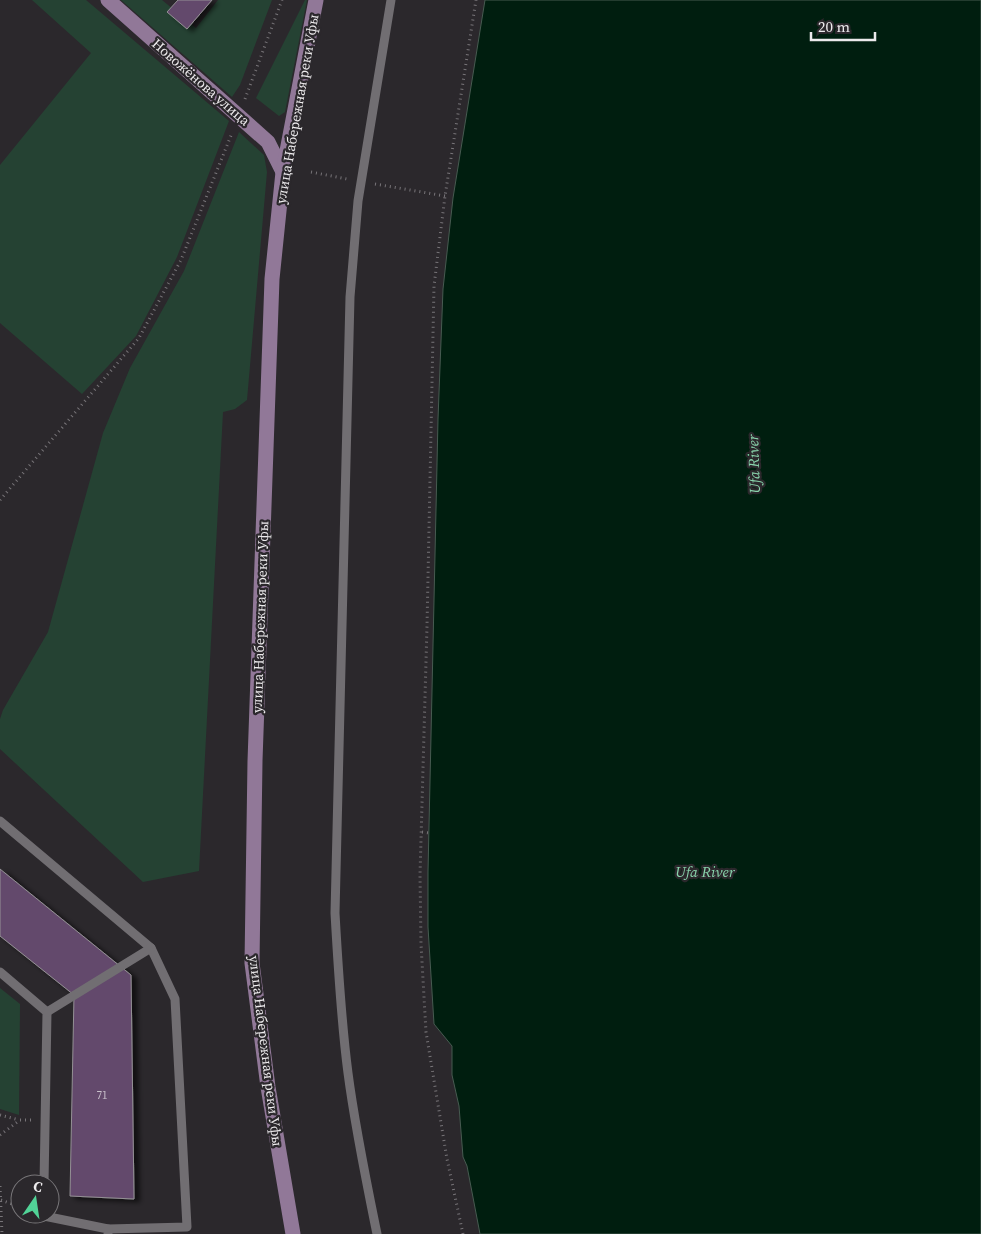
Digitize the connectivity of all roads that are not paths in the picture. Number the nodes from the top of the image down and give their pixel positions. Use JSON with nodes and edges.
{"nodes":[{"id":1,"x":108,"y":0,"type":"edge"},
{"id":2,"x":316,"y":0,"type":"edge"},
{"id":3,"x":391,"y":0,"type":"edge"},
{"id":4,"x":283,"y":172,"type":"junction"},
{"id":5,"x":0,"y":821,"type":"edge"},
{"id":6,"x":151,"y":948,"type":"junction"},
{"id":7,"x":0,"y":972,"type":"edge"},
{"id":8,"x":48,"y":1012,"type":"junction"},
{"id":9,"x":44,"y":1174,"type":"edge"},
{"id":10,"x":60,"y":1220,"type":"edge"},
{"id":11,"x":108,"y":1232,"type":"edge"},
{"id":12,"x":293,"y":1234,"type":"edge"},
{"id":13,"x":377,"y":1234,"type":"edge"}],
"edges":[{"from":1,"to":4,"type":"street","name":"Новожёнова улица"},
{"from":2,"to":4,"type":"street","name":"улица Набережная реки Уфы"},
{"from":3,"to":13,"type":"lane"},
{"from":4,"to":12,"type":"street","name":"улица Набережная реки Уфы"},
{"from":5,"to":6,"type":"lane"},
{"from":6,"to":8,"type":"lane"},
{"from":6,"to":11,"type":"lane"},
{"from":7,"to":8,"type":"lane"},
{"from":8,"to":9,"type":"lane"},
{"from":10,"to":11,"type":"lane"}]}
